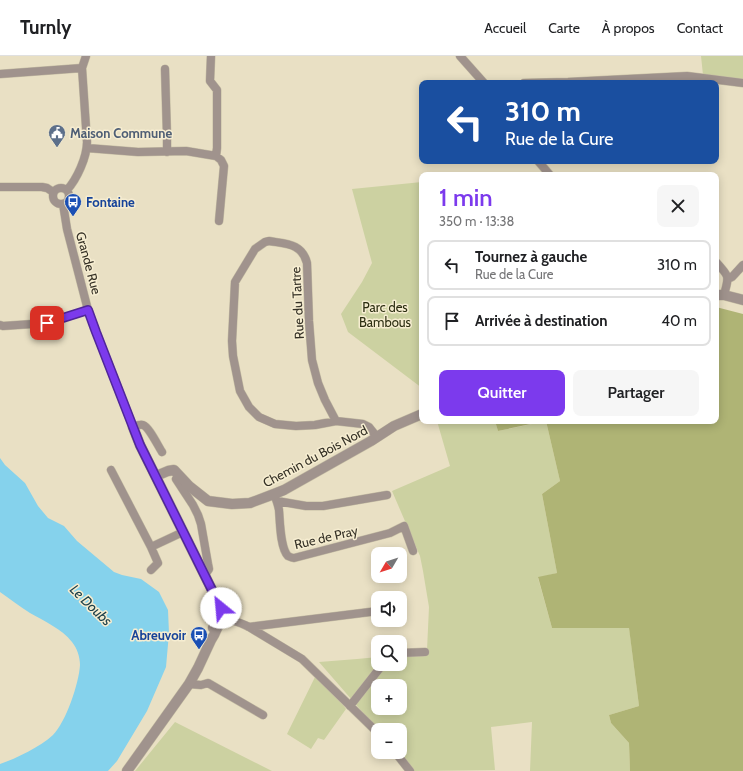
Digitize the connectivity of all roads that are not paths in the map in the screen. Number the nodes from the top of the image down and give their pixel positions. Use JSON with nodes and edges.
{"nodes":[{"id":1,"x":86,"y":56,"type":"edge"},
{"id":2,"x":211,"y":56,"type":"edge"},
{"id":3,"x":460,"y":56,"type":"edge"},
{"id":4,"x":82,"y":68,"type":"junction"},
{"id":5,"x":165,"y":69,"type":"dead end"},
{"id":6,"x":0,"y":74,"type":"edge"},
{"id":7,"x":481,"y":80,"type":"edge"},
{"id":8,"x":608,"y":80,"type":"edge"},
{"id":9,"x":719,"y":80,"type":"edge"},
{"id":10,"x":719,"y":80,"type":"edge"},
{"id":11,"x":743,"y":83,"type":"edge"},
{"id":12,"x":87,"y":148,"type":"junction"},
{"id":13,"x":167,"y":152,"type":"junction"},
{"id":14,"x":216,"y":156,"type":"junction"},
{"id":15,"x":541,"y":164,"type":"edge"},
{"id":16,"x":547,"y":172,"type":"edge"},
{"id":17,"x":0,"y":187,"type":"edge"},
{"id":18,"x":67,"y":190,"type":"junction"},
{"id":19,"x":53,"y":192,"type":"junction"},
{"id":20,"x":63,"y":204,"type":"junction"},
{"id":21,"x":219,"y":221,"type":"dead end"},
{"id":22,"x":719,"y":265,"type":"edge"},
{"id":23,"x":743,"y":265,"type":"edge"},
{"id":24,"x":728,"y":279,"type":"junction"},
{"id":25,"x":720,"y":295,"type":"edge"},
{"id":26,"x":743,"y":300,"type":"edge"},
{"id":27,"x":88,"y":310,"type":"junction"},
{"id":28,"x":0,"y":325,"type":"edge"},
{"id":29,"x":419,"y":415,"type":"edge"},
{"id":30,"x":336,"y":421,"type":"junction"},
{"id":31,"x":133,"y":428,"type":"junction"},
{"id":32,"x":377,"y":437,"type":"junction"},
{"id":33,"x":162,"y":452,"type":"dead end"},
{"id":34,"x":111,"y":470,"type":"dead end"},
{"id":35,"x":156,"y":476,"type":"junction"},
{"id":36,"x":176,"y":479,"type":"dead end"},
{"id":37,"x":387,"y":495,"type":"dead end"},
{"id":38,"x":275,"y":498,"type":"junction"},
{"id":39,"x":183,"y":532,"type":"junction"},
{"id":40,"x":151,"y":547,"type":"junction"},
{"id":41,"x":414,"y":551,"type":"dead end"},
{"id":42,"x":150,"y":570,"type":"dead end"},
{"id":43,"x":204,"y":574,"type":"junction"},
{"id":44,"x":371,"y":612,"type":"edge"},
{"id":45,"x":222,"y":614,"type":"junction"},
{"id":46,"x":249,"y":627,"type":"junction"},
{"id":47,"x":425,"y":652,"type":"dead end"},
{"id":48,"x":407,"y":653,"type":"edge"},
{"id":49,"x":378,"y":671,"type":"edge"},
{"id":50,"x":189,"y":684,"type":"junction"},
{"id":51,"x":350,"y":706,"type":"junction"},
{"id":52,"x":263,"y":715,"type":"dead end"},
{"id":53,"x":371,"y":726,"type":"edge"},
{"id":54,"x":401,"y":759,"type":"edge"},
{"id":55,"x":127,"y":771,"type":"edge"},
{"id":56,"x":410,"y":771,"type":"edge"}],
"edges":[{"from":1,"to":4,"type":"street"},
{"from":2,"to":14,"type":"street"},
{"from":3,"to":7,"type":"street"},
{"from":4,"to":6,"type":"street"},
{"from":4,"to":12,"type":"street"},
{"from":5,"to":13,"type":"street"},
{"from":8,"to":9,"type":"street"},
{"from":10,"to":11,"type":"street"},
{"from":12,"to":13,"type":"street"},
{"from":12,"to":18,"type":"street"},
{"from":13,"to":14,"type":"street"},
{"from":14,"to":21,"type":"street"},
{"from":15,"to":16,"type":"street"},
{"from":17,"to":19,"type":"street"},
{"from":18,"to":19,"type":"street"},
{"from":18,"to":20,"type":"street"},
{"from":19,"to":20,"type":"street"},
{"from":20,"to":27,"type":"street","name":"Grande Rue"},
{"from":22,"to":24,"type":"street"},
{"from":23,"to":24,"type":"street"},
{"from":24,"to":25,"type":"street"},
{"from":25,"to":26,"type":"street"},
{"from":27,"to":28,"type":"street"},
{"from":27,"to":31,"type":"street","name":"Grande Rue"},
{"from":29,"to":32,"type":"street","name":"Chemin du Bois Nord"},
{"from":30,"to":30,"type":"street","name":"Rue du Tartre"},
{"from":30,"to":32,"type":"street","name":"Rue du Tartre"},
{"from":31,"to":33,"type":"street"},
{"from":31,"to":35,"type":"street","name":"Grande Rue"},
{"from":32,"to":38,"type":"street","name":"Chemin du Bois Nord"},
{"from":34,"to":40,"type":"street"},
{"from":35,"to":38,"type":"street","name":"Chemin du Bois Nord"},
{"from":35,"to":39,"type":"street","name":"Grande Rue"},
{"from":36,"to":43,"type":"street"},
{"from":37,"to":38,"type":"street"},
{"from":38,"to":41,"type":"street","name":"Rue de Pray"},
{"from":39,"to":40,"type":"street"},
{"from":39,"to":43,"type":"street","name":"Grande Rue"},
{"from":40,"to":42,"type":"street"},
{"from":43,"to":45,"type":"street","name":"Grande Rue"},
{"from":44,"to":46,"type":"street"},
{"from":45,"to":46,"type":"street"},
{"from":45,"to":50,"type":"street"},
{"from":46,"to":51,"type":"street"},
{"from":47,"to":48,"type":"street"},
{"from":49,"to":51,"type":"street"},
{"from":50,"to":52,"type":"street"},
{"from":50,"to":55,"type":"street"},
{"from":51,"to":53,"type":"street"},
{"from":54,"to":56,"type":"street"}]}
